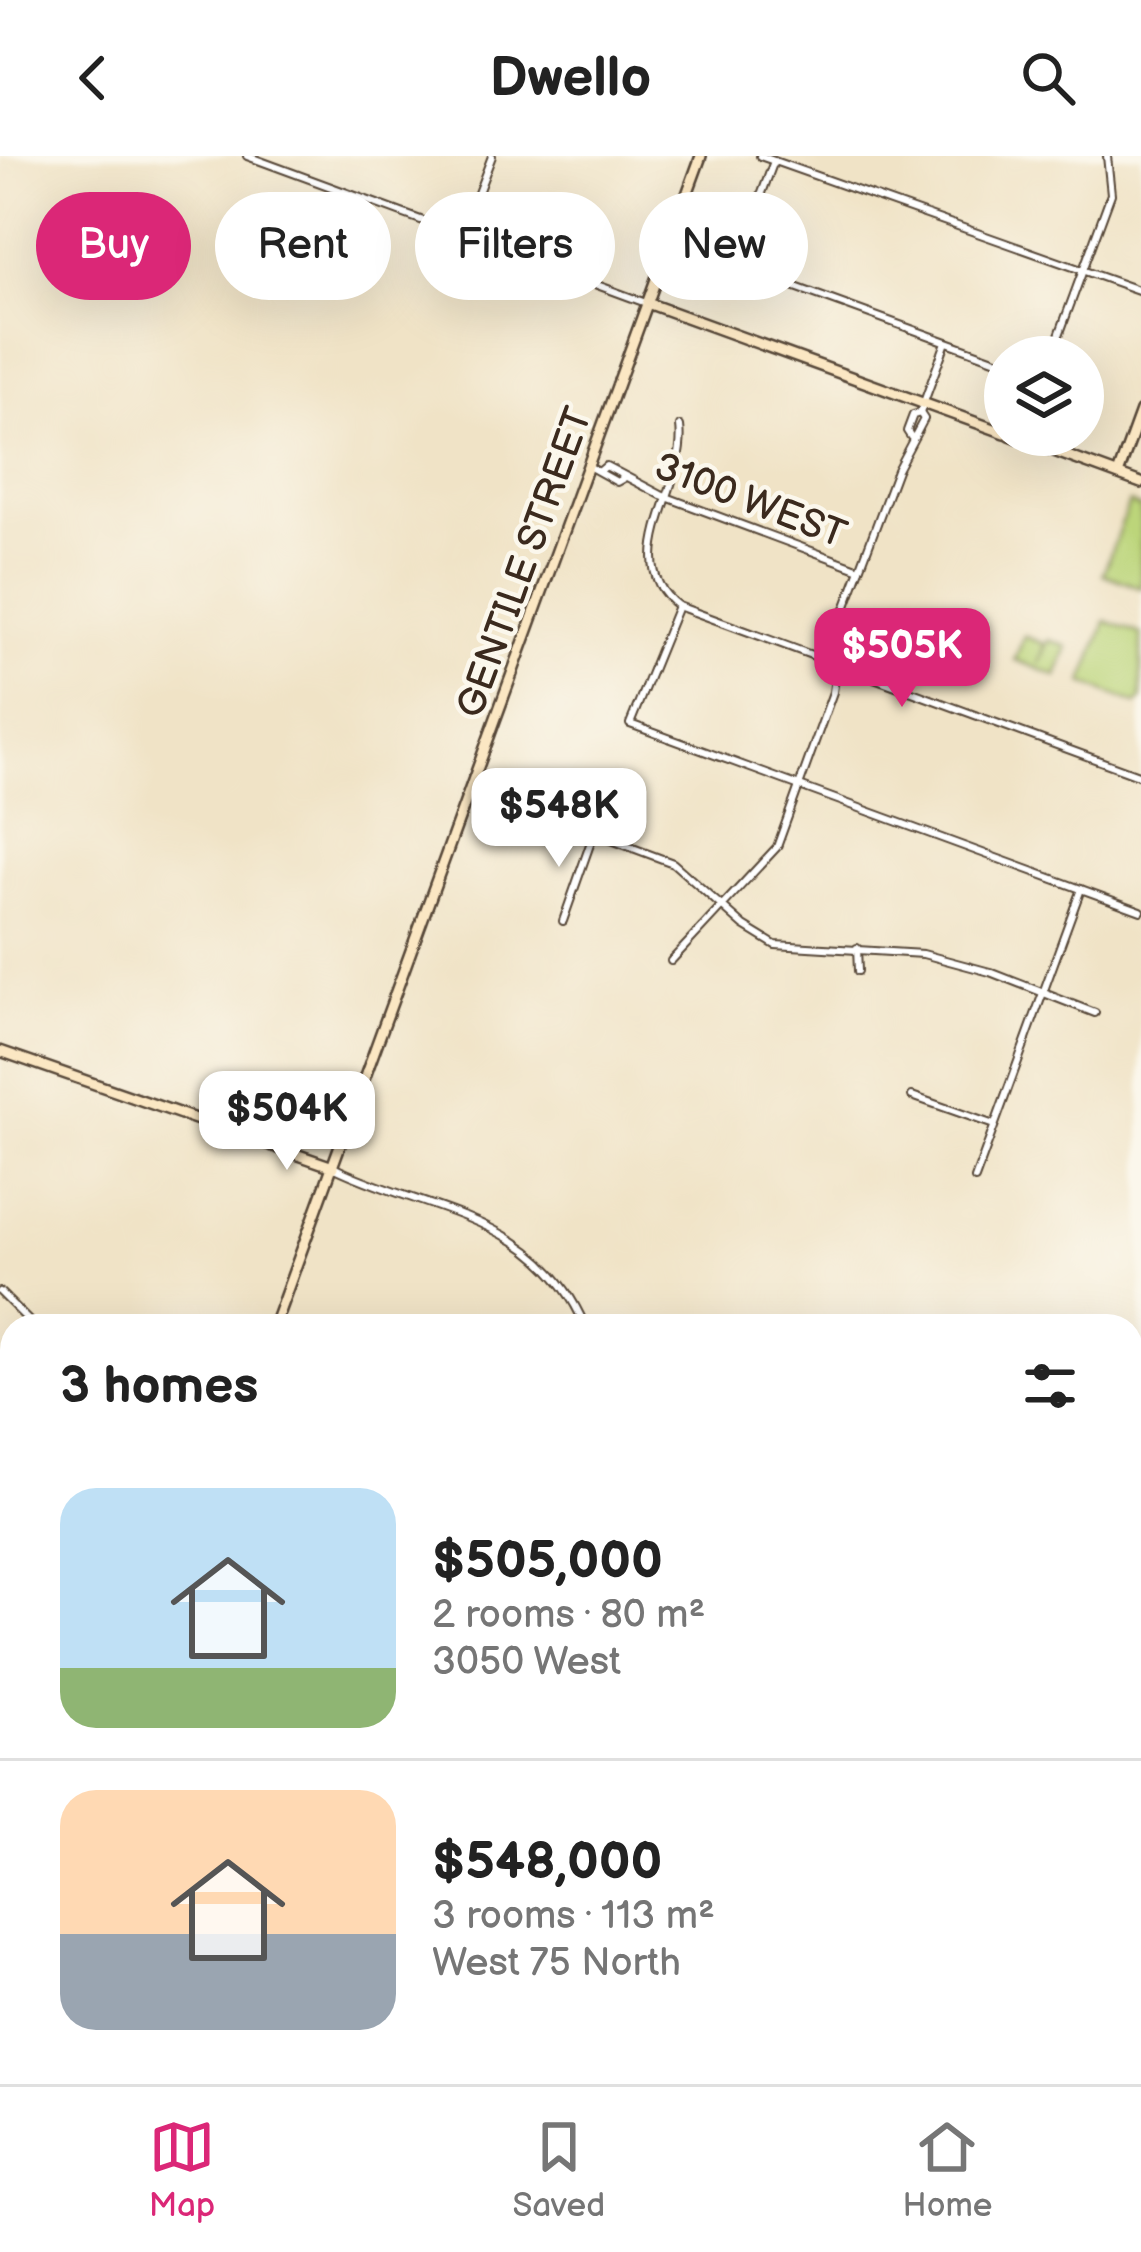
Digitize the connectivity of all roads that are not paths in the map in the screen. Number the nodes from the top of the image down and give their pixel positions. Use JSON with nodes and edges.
{"nodes":[{"id":1,"x":247,"y":156,"type":"edge"},
{"id":2,"x":491,"y":156,"type":"edge"},
{"id":3,"x":701,"y":156,"type":"edge"},
{"id":4,"x":760,"y":156,"type":"edge"},
{"id":5,"x":1107,"y":156,"type":"edge"},
{"id":6,"x":774,"y":161,"type":"junction"},
{"id":7,"x":478,"y":192,"type":"edge"},
{"id":8,"x":415,"y":218,"type":"edge"},
{"id":9,"x":1083,"y":270,"type":"junction"},
{"id":10,"x":615,"y":291,"type":"edge"},
{"id":11,"x":1141,"y":291,"type":"edge"},
{"id":12,"x":650,"y":304,"type":"junction"},
{"id":13,"x":1059,"y":336,"type":"edge"},
{"id":14,"x":946,"y":342,"type":"junction"},
{"id":15,"x":984,"y":356,"type":"edge"},
{"id":16,"x":922,"y":408,"type":"junction"},
{"id":17,"x":1141,"y":412,"type":"edge"},
{"id":18,"x":680,"y":426,"type":"dead end"},
{"id":19,"x":984,"y":427,"type":"edge"},
{"id":20,"x":1068,"y":456,"type":"edge"},
{"id":21,"x":595,"y":469,"type":"junction"},
{"id":22,"x":1118,"y":474,"type":"junction"},
{"id":23,"x":1141,"y":483,"type":"edge"},
{"id":24,"x":670,"y":498,"type":"junction"},
{"id":25,"x":860,"y":569,"type":"junction"},
{"id":26,"x":678,"y":606,"type":"junction"},
{"id":27,"x":838,"y":664,"type":"junction"},
{"id":28,"x":1141,"y":776,"type":"edge"},
{"id":29,"x":799,"y":785,"type":"junction"},
{"id":30,"x":472,"y":788,"type":"junction"},
{"id":31,"x":594,"y":832,"type":"junction"},
{"id":32,"x":1081,"y":889,"type":"junction"},
{"id":33,"x":723,"y":905,"type":"junction"},
{"id":34,"x":1141,"y":910,"type":"edge"},
{"id":35,"x":563,"y":921,"type":"dead end"},
{"id":36,"x":857,"y":948,"type":"junction"},
{"id":37,"x":671,"y":962,"type":"dead end"},
{"id":38,"x":858,"y":971,"type":"dead end"},
{"id":39,"x":1043,"y":993,"type":"junction"},
{"id":40,"x":1095,"y":1013,"type":"dead end"},
{"id":41,"x":0,"y":1051,"type":"edge"},
{"id":42,"x":912,"y":1096,"type":"dead end"},
{"id":43,"x":994,"y":1126,"type":"junction"},
{"id":44,"x":333,"y":1167,"type":"junction"},
{"id":45,"x":975,"y":1179,"type":"dead end"},
{"id":46,"x":0,"y":1292,"type":"edge"},
{"id":47,"x":22,"y":1314,"type":"edge"},
{"id":48,"x":278,"y":1314,"type":"edge"},
{"id":49,"x":580,"y":1314,"type":"edge"},
{"id":50,"x":0,"y":1587,"type":"edge"},
{"id":51,"x":0,"y":1616,"type":"edge"}],
"edges":[{"from":1,"to":8,"type":"street"},
{"from":2,"to":7,"type":"street"},
{"from":3,"to":12,"type":"main road","name":"GENTILE STREET"},
{"from":4,"to":6,"type":"street"},
{"from":5,"to":9,"type":"street"},
{"from":6,"to":9,"type":"street"},
{"from":6,"to":14,"type":"street"},
{"from":9,"to":11,"type":"street"},
{"from":9,"to":13,"type":"street"},
{"from":10,"to":12,"type":"street"},
{"from":12,"to":16,"type":"main road"},
{"from":12,"to":21,"type":"main road","name":"GENTILE STREET"},
{"from":14,"to":15,"type":"street"},
{"from":14,"to":16,"type":"street"},
{"from":16,"to":19,"type":"main road"},
{"from":16,"to":25,"type":"street"},
{"from":17,"to":22,"type":"main road"},
{"from":18,"to":24,"type":"street"},
{"from":20,"to":22,"type":"main road"},
{"from":21,"to":24,"type":"street","name":"3100 WEST"},
{"from":21,"to":30,"type":"main road","name":"GENTILE STREET"},
{"from":22,"to":23,"type":"main road"},
{"from":24,"to":25,"type":"street","name":"3100 WEST"},
{"from":24,"to":26,"type":"street"},
{"from":25,"to":27,"type":"street"},
{"from":26,"to":27,"type":"street"},
{"from":26,"to":29,"type":"street"},
{"from":27,"to":28,"type":"street"},
{"from":27,"to":29,"type":"street"},
{"from":29,"to":32,"type":"street"},
{"from":29,"to":33,"type":"street"},
{"from":30,"to":31,"type":"street"},
{"from":30,"to":44,"type":"main road","name":"GENTILE STREET"},
{"from":31,"to":33,"type":"street"},
{"from":31,"to":35,"type":"street"},
{"from":32,"to":34,"type":"street"},
{"from":32,"to":39,"type":"street"},
{"from":33,"to":36,"type":"street"},
{"from":33,"to":37,"type":"street"},
{"from":36,"to":38,"type":"street"},
{"from":36,"to":39,"type":"street"},
{"from":39,"to":40,"type":"street"},
{"from":39,"to":43,"type":"street"},
{"from":41,"to":44,"type":"main road"},
{"from":42,"to":43,"type":"street"},
{"from":43,"to":45,"type":"street"},
{"from":44,"to":48,"type":"main road","name":"GENTILE STREET"},
{"from":44,"to":49,"type":"street"},
{"from":46,"to":47,"type":"street"},
{"from":50,"to":51,"type":"street"}]}
